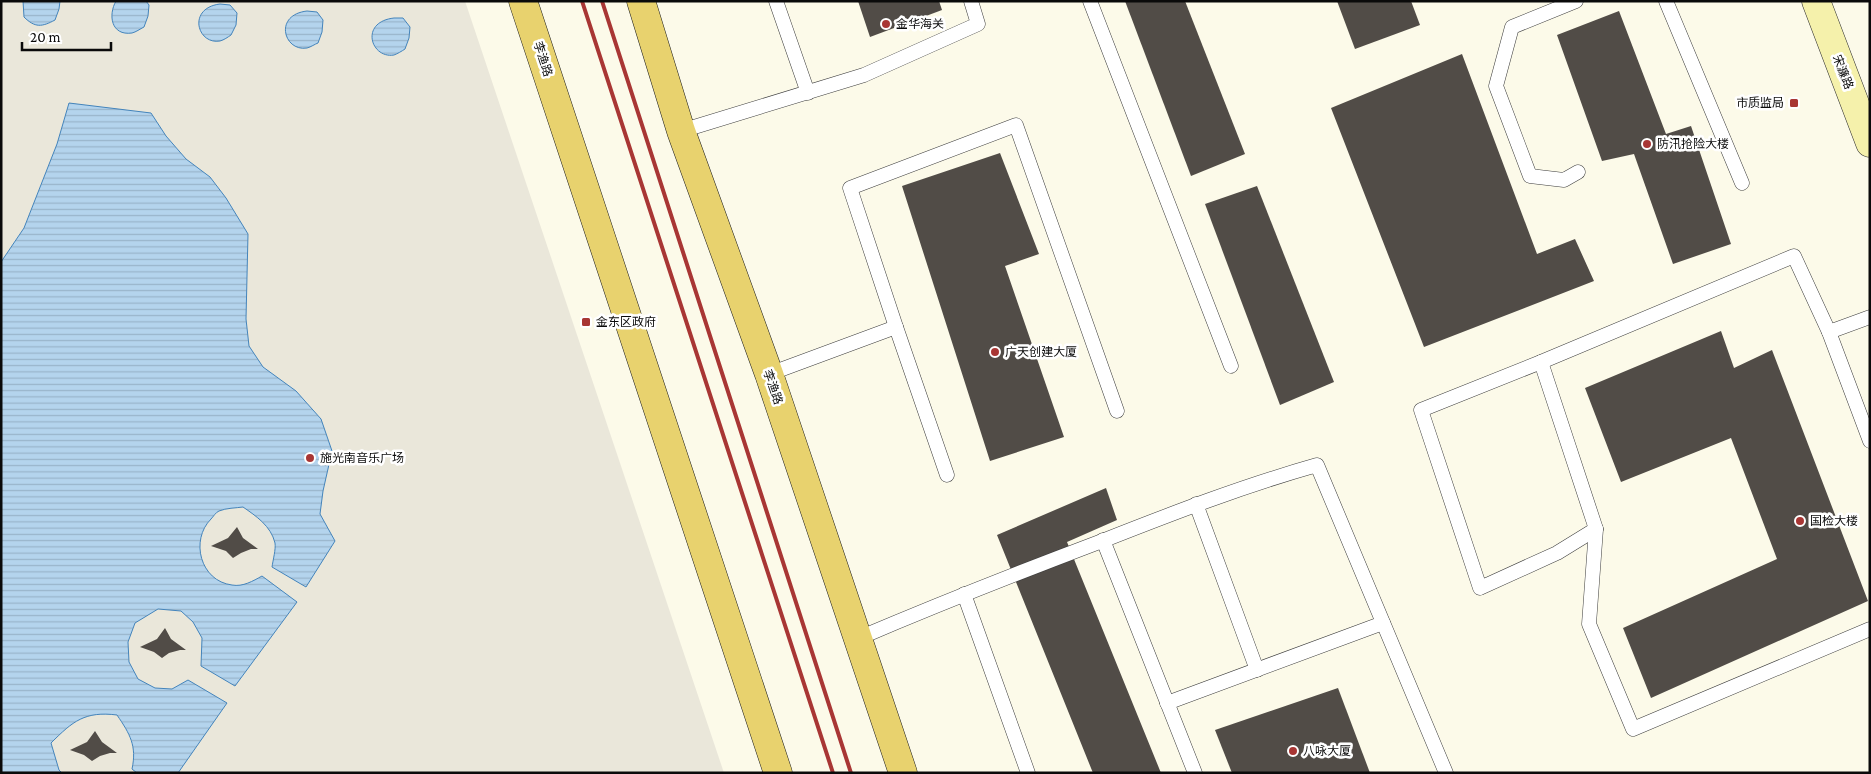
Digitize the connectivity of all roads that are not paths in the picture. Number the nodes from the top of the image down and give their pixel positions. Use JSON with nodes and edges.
{"nodes":[{"id":1,"x":523,"y":1,"type":"edge"},
{"id":2,"x":641,"y":1,"type":"edge"},
{"id":3,"x":776,"y":1,"type":"edge"},
{"id":4,"x":971,"y":1,"type":"edge"},
{"id":5,"x":1090,"y":1,"type":"edge"},
{"id":6,"x":1576,"y":1,"type":"edge"},
{"id":7,"x":1666,"y":1,"type":"edge"},
{"id":8,"x":1816,"y":1,"type":"edge"},
{"id":9,"x":808,"y":93,"type":"junction"},
{"id":10,"x":681,"y":131,"type":"junction"},
{"id":11,"x":1870,"y":143,"type":"edge"},
{"id":12,"x":1578,"y":172,"type":"dead end"},
{"id":13,"x":1742,"y":183,"type":"dead end"},
{"id":14,"x":1870,"y":317,"type":"edge"},
{"id":15,"x":896,"y":327,"type":"junction"},
{"id":16,"x":1829,"y":332,"type":"junction"},
{"id":17,"x":1541,"y":362,"type":"junction"},
{"id":18,"x":1231,"y":366,"type":"dead end"},
{"id":19,"x":768,"y":374,"type":"junction"},
{"id":20,"x":1117,"y":411,"type":"dead end"},
{"id":21,"x":1870,"y":441,"type":"edge"},
{"id":22,"x":947,"y":475,"type":"dead end"},
{"id":23,"x":1196,"y":504,"type":"junction"},
{"id":24,"x":1596,"y":529,"type":"junction"},
{"id":25,"x":1102,"y":540,"type":"junction"},
{"id":26,"x":964,"y":594,"type":"junction"},
{"id":27,"x":1383,"y":623,"type":"junction"},
{"id":28,"x":1870,"y":629,"type":"edge"},
{"id":29,"x":858,"y":638,"type":"junction"},
{"id":30,"x":1257,"y":670,"type":"junction"},
{"id":31,"x":1168,"y":703,"type":"junction"},
{"id":32,"x":778,"y":773,"type":"edge"},
{"id":33,"x":903,"y":773,"type":"edge"},
{"id":34,"x":1028,"y":773,"type":"edge"},
{"id":35,"x":1196,"y":773,"type":"edge"},
{"id":36,"x":1446,"y":773,"type":"edge"}],
"edges":[{"from":1,"to":32,"type":"main road","name":"李渔路"},
{"from":2,"to":10,"type":"main road","name":"李渔路"},
{"from":3,"to":9,"type":"lane"},
{"from":4,"to":9,"type":"lane"},
{"from":5,"to":18,"type":"lane"},
{"from":6,"to":12,"type":"lane"},
{"from":7,"to":13,"type":"lane"},
{"from":8,"to":11,"type":"street","name":"宋濂路"},
{"from":9,"to":10,"type":"lane"},
{"from":10,"to":19,"type":"main road","name":"李渔路"},
{"from":14,"to":16,"type":"lane"},
{"from":15,"to":19,"type":"lane"},
{"from":15,"to":20,"type":"lane"},
{"from":15,"to":22,"type":"lane"},
{"from":16,"to":17,"type":"lane"},
{"from":16,"to":21,"type":"lane"},
{"from":17,"to":24,"type":"lane"},
{"from":17,"to":24,"type":"lane"},
{"from":19,"to":29,"type":"main road","name":"李渔路"},
{"from":23,"to":25,"type":"lane"},
{"from":23,"to":27,"type":"lane"},
{"from":23,"to":30,"type":"lane"},
{"from":24,"to":28,"type":"lane"},
{"from":25,"to":26,"type":"lane"},
{"from":25,"to":31,"type":"lane"},
{"from":26,"to":29,"type":"lane"},
{"from":26,"to":34,"type":"lane"},
{"from":27,"to":30,"type":"lane"},
{"from":27,"to":36,"type":"lane"},
{"from":29,"to":33,"type":"main road","name":"李渔路"},
{"from":30,"to":31,"type":"lane"},
{"from":31,"to":35,"type":"lane"}]}
